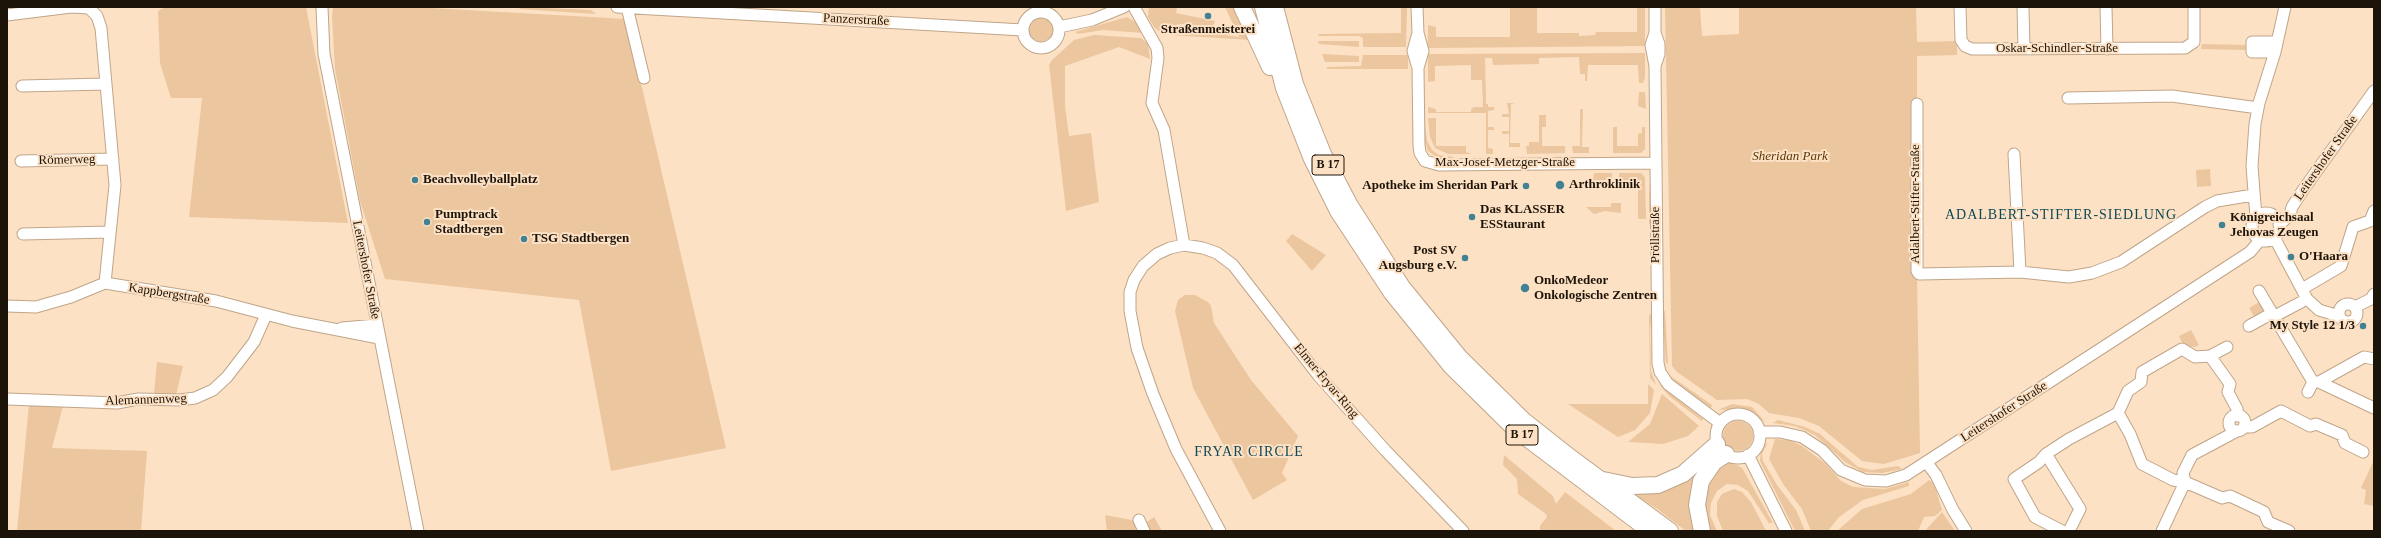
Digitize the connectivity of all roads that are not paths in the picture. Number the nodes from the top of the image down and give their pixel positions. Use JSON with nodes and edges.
{"nodes":[{"id":1,"x":322,"y":7,"type":"edge"},
{"id":2,"x":617,"y":7,"type":"edge"},
{"id":3,"x":627,"y":7,"type":"edge"},
{"id":4,"x":1124,"y":7,"type":"edge"},
{"id":5,"x":1134,"y":7,"type":"edge"},
{"id":6,"x":1242,"y":7,"type":"edge"},
{"id":7,"x":1263,"y":7,"type":"edge"},
{"id":8,"x":1275,"y":7,"type":"edge"},
{"id":9,"x":1417,"y":7,"type":"edge"},
{"id":10,"x":1655,"y":7,"type":"edge"},
{"id":11,"x":1960,"y":7,"type":"edge"},
{"id":12,"x":2024,"y":7,"type":"edge"},
{"id":13,"x":2106,"y":7,"type":"edge"},
{"id":14,"x":2194,"y":7,"type":"edge"},
{"id":15,"x":2285,"y":7,"type":"edge"},
{"id":16,"x":1033,"y":10,"type":"edge"},
{"id":17,"x":1044,"y":10,"type":"edge"},
{"id":18,"x":7,"y":15,"type":"edge"},
{"id":19,"x":1059,"y":27,"type":"junction"},
{"id":20,"x":1023,"y":30,"type":"junction"},
{"id":21,"x":1272,"y":46,"type":"junction"},
{"id":22,"x":2024,"y":49,"type":"junction"},
{"id":23,"x":2107,"y":49,"type":"junction"},
{"id":24,"x":644,"y":78,"type":"dead end"},
{"id":25,"x":106,"y":84,"type":"junction"},
{"id":26,"x":22,"y":86,"type":"dead end"},
{"id":27,"x":2374,"y":90,"type":"edge"},
{"id":28,"x":2068,"y":98,"type":"dead end"},
{"id":29,"x":1917,"y":104,"type":"dead end"},
{"id":30,"x":2258,"y":108,"type":"junction"},
{"id":31,"x":2014,"y":154,"type":"dead end"},
{"id":32,"x":113,"y":159,"type":"junction"},
{"id":33,"x":21,"y":160,"type":"dead end"},
{"id":34,"x":1656,"y":163,"type":"junction"},
{"id":35,"x":2254,"y":197,"type":"junction"},
{"id":36,"x":2374,"y":211,"type":"edge"},
{"id":37,"x":2259,"y":215,"type":"junction"},
{"id":38,"x":2278,"y":222,"type":"junction"},
{"id":39,"x":110,"y":232,"type":"junction"},
{"id":40,"x":23,"y":234,"type":"dead end"},
{"id":41,"x":2258,"y":237,"type":"junction"},
{"id":42,"x":2274,"y":237,"type":"junction"},
{"id":43,"x":1184,"y":245,"type":"junction"},
{"id":44,"x":2020,"y":272,"type":"junction"},
{"id":45,"x":105,"y":283,"type":"junction"},
{"id":46,"x":2302,"y":289,"type":"junction"},
{"id":47,"x":2259,"y":291,"type":"dead end"},
{"id":48,"x":2374,"y":294,"type":"edge"},
{"id":49,"x":2307,"y":299,"type":"junction"},
{"id":50,"x":7,"y":306,"type":"edge"},
{"id":51,"x":266,"y":315,"type":"junction"},
{"id":52,"x":2273,"y":318,"type":"junction"},
{"id":53,"x":377,"y":325,"type":"junction"},
{"id":54,"x":2249,"y":326,"type":"dead end"},
{"id":55,"x":332,"y":329,"type":"junction"},
{"id":56,"x":379,"y":338,"type":"junction"},
{"id":57,"x":2227,"y":347,"type":"dead end"},
{"id":58,"x":2210,"y":356,"type":"junction"},
{"id":59,"x":2374,"y":359,"type":"edge"},
{"id":60,"x":2316,"y":382,"type":"junction"},
{"id":61,"x":2308,"y":392,"type":"dead end"},
{"id":62,"x":7,"y":399,"type":"edge"},
{"id":63,"x":2374,"y":408,"type":"edge"},
{"id":64,"x":2118,"y":413,"type":"junction"},
{"id":65,"x":1720,"y":423,"type":"junction"},
{"id":66,"x":2240,"y":429,"type":"junction"},
{"id":67,"x":1759,"y":432,"type":"junction"},
{"id":68,"x":1722,"y":449,"type":"junction"},
{"id":69,"x":2363,"y":452,"type":"dead end"},
{"id":70,"x":2046,"y":454,"type":"junction"},
{"id":71,"x":1748,"y":455,"type":"junction"},
{"id":72,"x":1927,"y":463,"type":"junction"},
{"id":73,"x":1600,"y":480,"type":"junction"},
{"id":74,"x":2185,"y":482,"type":"junction"},
{"id":75,"x":1621,"y":511,"type":"junction"},
{"id":76,"x":1139,"y":520,"type":"dead end"},
{"id":77,"x":418,"y":531,"type":"edge"},
{"id":78,"x":1144,"y":531,"type":"edge"},
{"id":79,"x":1220,"y":531,"type":"edge"},
{"id":80,"x":1463,"y":531,"type":"edge"},
{"id":81,"x":1635,"y":531,"type":"edge"},
{"id":82,"x":1650,"y":531,"type":"edge"},
{"id":83,"x":1670,"y":531,"type":"edge"},
{"id":84,"x":1702,"y":531,"type":"edge"},
{"id":85,"x":1786,"y":531,"type":"edge"},
{"id":86,"x":1966,"y":531,"type":"edge"},
{"id":87,"x":2062,"y":531,"type":"edge"},
{"id":88,"x":2069,"y":531,"type":"edge"},
{"id":89,"x":2162,"y":531,"type":"edge"},
{"id":90,"x":2289,"y":531,"type":"edge"}],
"edges":[{"from":1,"to":53,"type":"street","name":"Leitershofer Straße"},
{"from":2,"to":3,"type":"street","name":"Panzerstraße"},
{"from":3,"to":20,"type":"street","name":"Panzerstraße"},
{"from":3,"to":24,"type":"street"},
{"from":4,"to":19,"type":"street"},
{"from":5,"to":43,"type":"street"},
{"from":6,"to":21,"type":"highway"},
{"from":7,"to":21,"type":"highway","number":"B 17"},
{"from":8,"to":21,"type":"highway","number":"B 17"},
{"from":9,"to":34,"type":"street","name":"Max-Josef-Metzger-Straße"},
{"from":10,"to":34,"type":"street","name":"Pröllstraße"},
{"from":11,"to":22,"type":"street","name":"Oskar-Schindler-Straße"},
{"from":12,"to":22,"type":"street"},
{"from":13,"to":23,"type":"street"},
{"from":14,"to":23,"type":"street","name":"Oskar-Schindler-Straße"},
{"from":15,"to":30,"type":"street"},
{"from":16,"to":17,"type":"street"},
{"from":16,"to":20,"type":"street"},
{"from":17,"to":19,"type":"street"},
{"from":18,"to":25,"type":"street","name":"Römerweg"},
{"from":19,"to":20,"type":"street"},
{"from":21,"to":73,"type":"highway","number":"B 17"},
{"from":21,"to":75,"type":"highway","number":"B 17"},
{"from":22,"to":23,"type":"street","name":"Oskar-Schindler-Straße"},
{"from":25,"to":26,"type":"street"},
{"from":25,"to":32,"type":"street","name":"Römerweg"},
{"from":27,"to":38,"type":"street","name":"Leitershofer Straße"},
{"from":28,"to":30,"type":"street"},
{"from":29,"to":44,"type":"street","name":"Adalbert-Stifter-Straße"},
{"from":30,"to":35,"type":"street"},
{"from":31,"to":44,"type":"street"},
{"from":32,"to":33,"type":"street","name":"Römerweg"},
{"from":32,"to":39,"type":"street","name":"Römerweg"},
{"from":34,"to":65,"type":"street","name":"Pröllstraße"},
{"from":35,"to":37,"type":"street"},
{"from":35,"to":44,"type":"street","name":"Adalbert-Stifter-Straße"},
{"from":36,"to":46,"type":"street"},
{"from":37,"to":38,"type":"street"},
{"from":37,"to":41,"type":"street"},
{"from":38,"to":42,"type":"street","name":"Leitershofer Straße"},
{"from":39,"to":40,"type":"street"},
{"from":39,"to":45,"type":"street","name":"Römerweg"},
{"from":41,"to":42,"type":"street"},
{"from":41,"to":72,"type":"street","name":"Leitershofer Straße"},
{"from":42,"to":46,"type":"street"},
{"from":43,"to":79,"type":"street","name":"Elmer-Fryar-Ring"},
{"from":43,"to":80,"type":"street","name":"Elmer-Fryar-Ring"},
{"from":45,"to":50,"type":"street"},
{"from":45,"to":51,"type":"street","name":"Kappbergstraße"},
{"from":46,"to":49,"type":"street"},
{"from":47,"to":52,"type":"street"},
{"from":48,"to":49,"type":"street"},
{"from":49,"to":52,"type":"street"},
{"from":51,"to":55,"type":"street","name":"Kappbergstraße"},
{"from":51,"to":62,"type":"street","name":"Alemannenweg"},
{"from":52,"to":54,"type":"street"},
{"from":52,"to":60,"type":"street"},
{"from":53,"to":55,"type":"street","name":"Kappbergstraße"},
{"from":53,"to":56,"type":"street","name":"Leitershofer Straße"},
{"from":55,"to":56,"type":"street","name":"Kappbergstraße"},
{"from":56,"to":77,"type":"street","name":"Leitershofer Straße"},
{"from":57,"to":58,"type":"street"},
{"from":58,"to":64,"type":"street"},
{"from":58,"to":66,"type":"street"},
{"from":59,"to":60,"type":"street"},
{"from":60,"to":61,"type":"street"},
{"from":60,"to":63,"type":"street"},
{"from":64,"to":70,"type":"street"},
{"from":64,"to":74,"type":"street"},
{"from":65,"to":67,"type":"street"},
{"from":65,"to":68,"type":"street"},
{"from":66,"to":69,"type":"street"},
{"from":66,"to":74,"type":"street"},
{"from":67,"to":71,"type":"street"},
{"from":67,"to":72,"type":"street","name":"Leitershofer Straße"},
{"from":68,"to":71,"type":"street"},
{"from":68,"to":73,"type":"highway"},
{"from":68,"to":84,"type":"highway"},
{"from":70,"to":87,"type":"street"},
{"from":70,"to":88,"type":"street"},
{"from":71,"to":85,"type":"street"},
{"from":72,"to":86,"type":"street"},
{"from":73,"to":83,"type":"highway","number":"B 17"},
{"from":74,"to":89,"type":"street"},
{"from":74,"to":90,"type":"street"},
{"from":75,"to":81,"type":"highway"},
{"from":75,"to":82,"type":"highway","number":"B 17"},
{"from":76,"to":78,"type":"street"}]}
